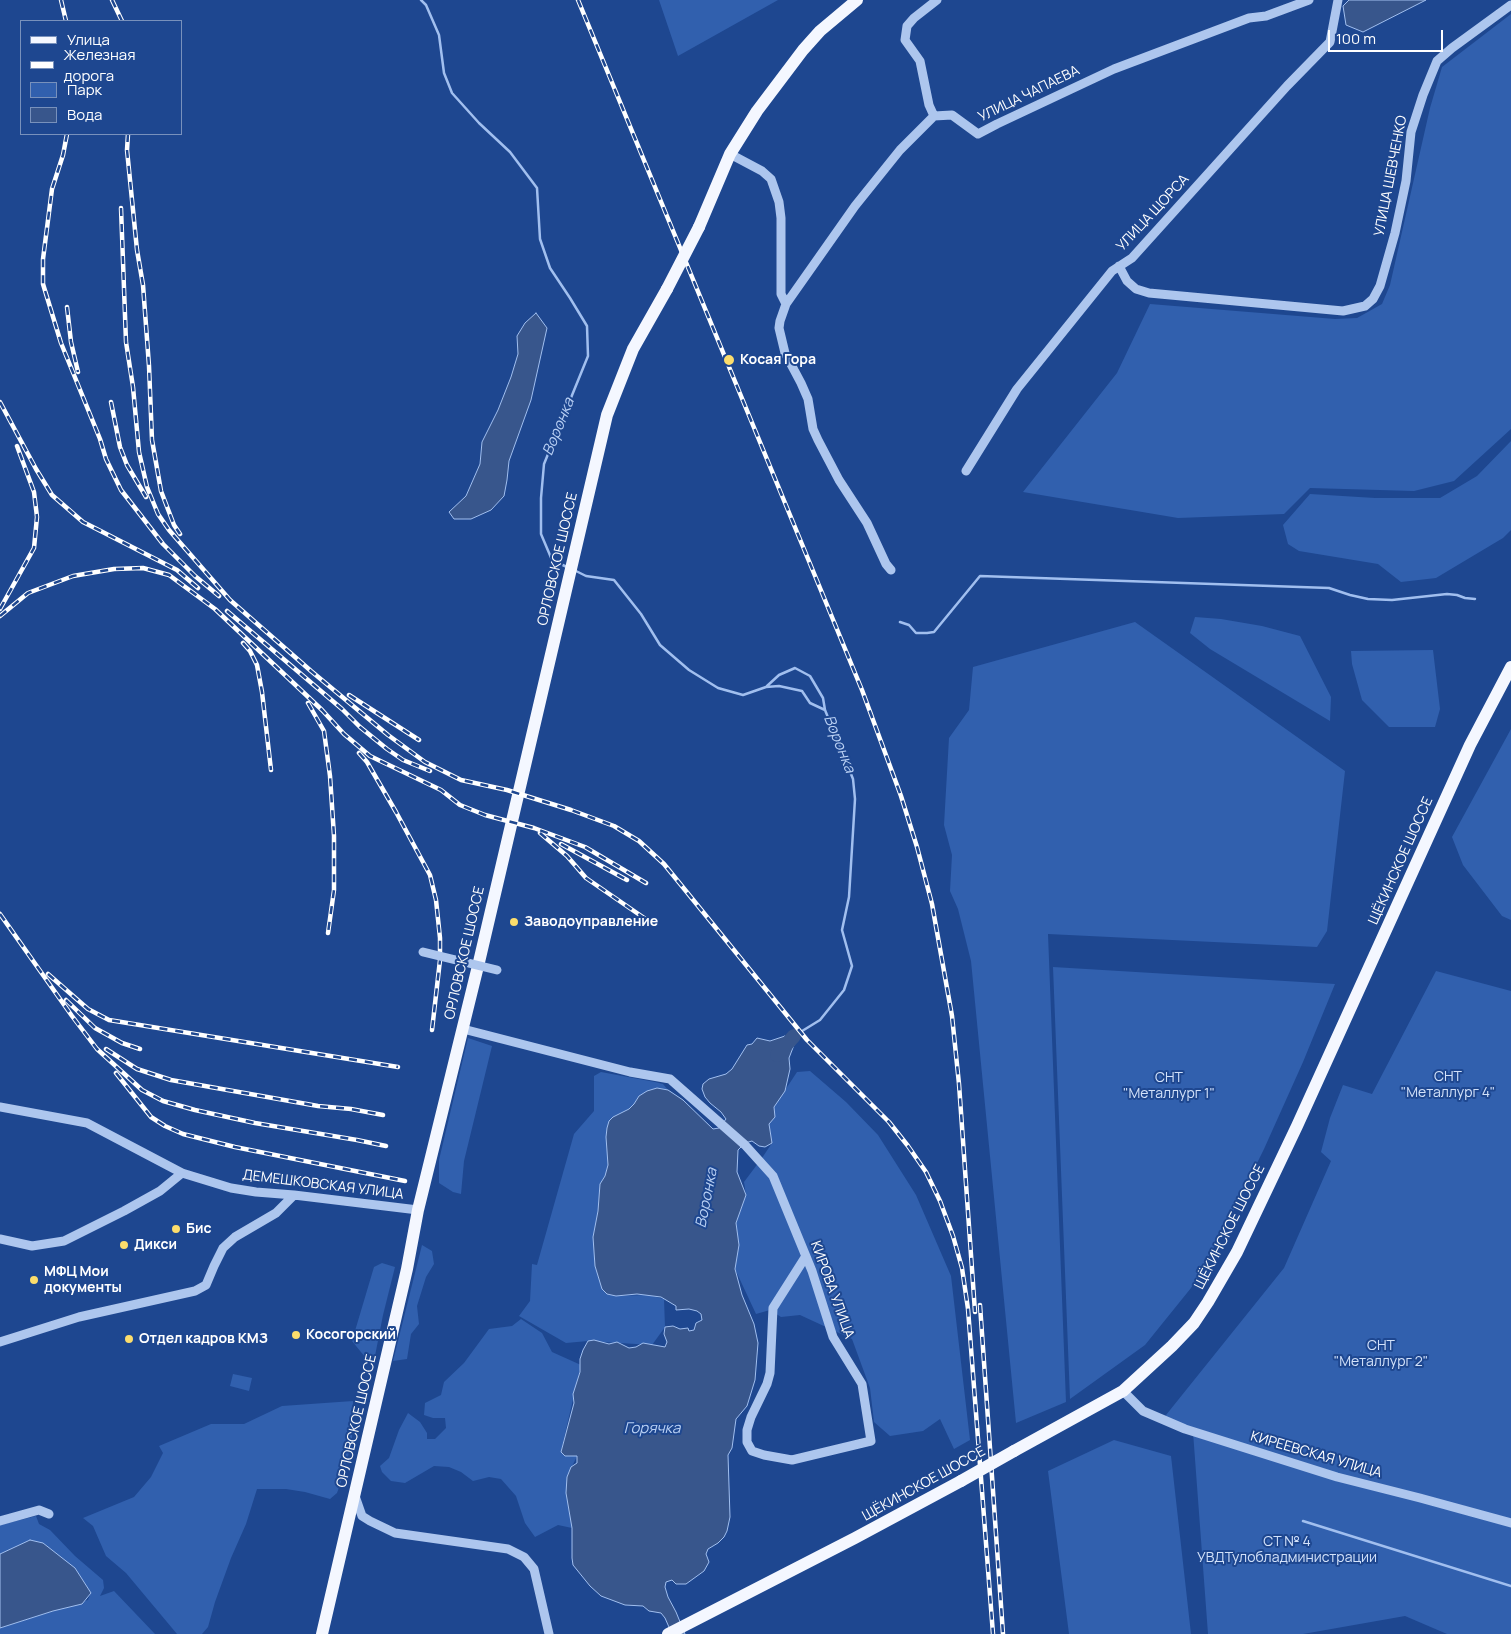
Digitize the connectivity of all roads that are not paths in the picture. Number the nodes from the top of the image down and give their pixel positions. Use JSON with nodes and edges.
{"nodes":[{"id":1,"x":856,"y":0,"type":"edge"},
{"id":2,"x":937,"y":0,"type":"edge"},
{"id":3,"x":1309,"y":0,"type":"edge"},
{"id":4,"x":1338,"y":0,"type":"edge"},
{"id":5,"x":1511,"y":5,"type":"edge"},
{"id":6,"x":934,"y":116,"type":"junction"},
{"id":7,"x":730,"y":154,"type":"junction"},
{"id":8,"x":1119,"y":266,"type":"junction"},
{"id":9,"x":786,"y":304,"type":"junction"},
{"id":10,"x":966,"y":471,"type":"dead end"},
{"id":11,"x":891,"y":570,"type":"dead end"},
{"id":12,"x":1511,"y":667,"type":"edge"},
{"id":13,"x":423,"y":952,"type":"dead end"},
{"id":14,"x":497,"y":970,"type":"dead end"},
{"id":15,"x":463,"y":1029,"type":"junction"},
{"id":16,"x":0,"y":1107,"type":"edge"},
{"id":17,"x":182,"y":1173,"type":"junction"},
{"id":18,"x":294,"y":1195,"type":"junction"},
{"id":19,"x":418,"y":1210,"type":"junction"},
{"id":20,"x":0,"y":1239,"type":"edge"},
{"id":21,"x":806,"y":1256,"type":"junction"},
{"id":22,"x":0,"y":1342,"type":"edge"},
{"id":23,"x":1122,"y":1392,"type":"junction"},
{"id":24,"x":355,"y":1496,"type":"junction"},
{"id":25,"x":49,"y":1514,"type":"dead end"},
{"id":26,"x":0,"y":1521,"type":"edge"},
{"id":27,"x":1511,"y":1523,"type":"edge"},
{"id":28,"x":322,"y":1634,"type":"edge"},
{"id":29,"x":549,"y":1634,"type":"edge"},
{"id":30,"x":668,"y":1634,"type":"edge"}],
"edges":[{"from":1,"to":7,"type":"main road","name":"ОРЛОВСКОЕ ШОССЕ"},
{"from":2,"to":6,"type":"street"},
{"from":3,"to":6,"type":"street","name":"УЛИЦА ЧАПАЕВА"},
{"from":4,"to":8,"type":"street","name":"УЛИЦА ЩОРСА"},
{"from":5,"to":8,"type":"street","name":"УЛИЦА ШЕВЧЕНКО"},
{"from":6,"to":9,"type":"street"},
{"from":7,"to":9,"type":"street"},
{"from":7,"to":15,"type":"main road","name":"ОРЛОВСКОЕ ШОССЕ","bridge":true},
{"from":8,"to":10,"type":"street","name":"УЛИЦА ЩОРСА"},
{"from":9,"to":11,"type":"street"},
{"from":12,"to":23,"type":"main road","name":"ЩЁКИНСКОЕ ШОССЕ"},
{"from":13,"to":14,"type":"street","bridge":true},
{"from":15,"to":19,"type":"main road","name":"ОРЛОВСКОЕ ШОССЕ"},
{"from":15,"to":21,"type":"street","name":"КИРОВА УЛИЦА"},
{"from":16,"to":17,"type":"street","name":"ДЕМЕШКОВСКАЯ УЛИЦА"},
{"from":17,"to":18,"type":"street","name":"ДЕМЕШКОВСКАЯ УЛИЦА"},
{"from":17,"to":20,"type":"street"},
{"from":18,"to":19,"type":"street","name":"ДЕМЕШКОВСКАЯ УЛИЦА"},
{"from":18,"to":22,"type":"street"},
{"from":19,"to":24,"type":"main road","name":"ОРЛОВСКОЕ ШОССЕ"},
{"from":21,"to":21,"type":"street","name":"КИРОВА УЛИЦА"},
{"from":23,"to":27,"type":"street","name":"КИРЕЕВСКАЯ УЛИЦА"},
{"from":23,"to":30,"type":"main road","name":"ЩЁКИНСКОЕ ШОССЕ","bridge":true},
{"from":24,"to":28,"type":"main road","name":"ОРЛОВСКОЕ ШОССЕ"},
{"from":24,"to":29,"type":"street"},
{"from":25,"to":26,"type":"street"}]}
